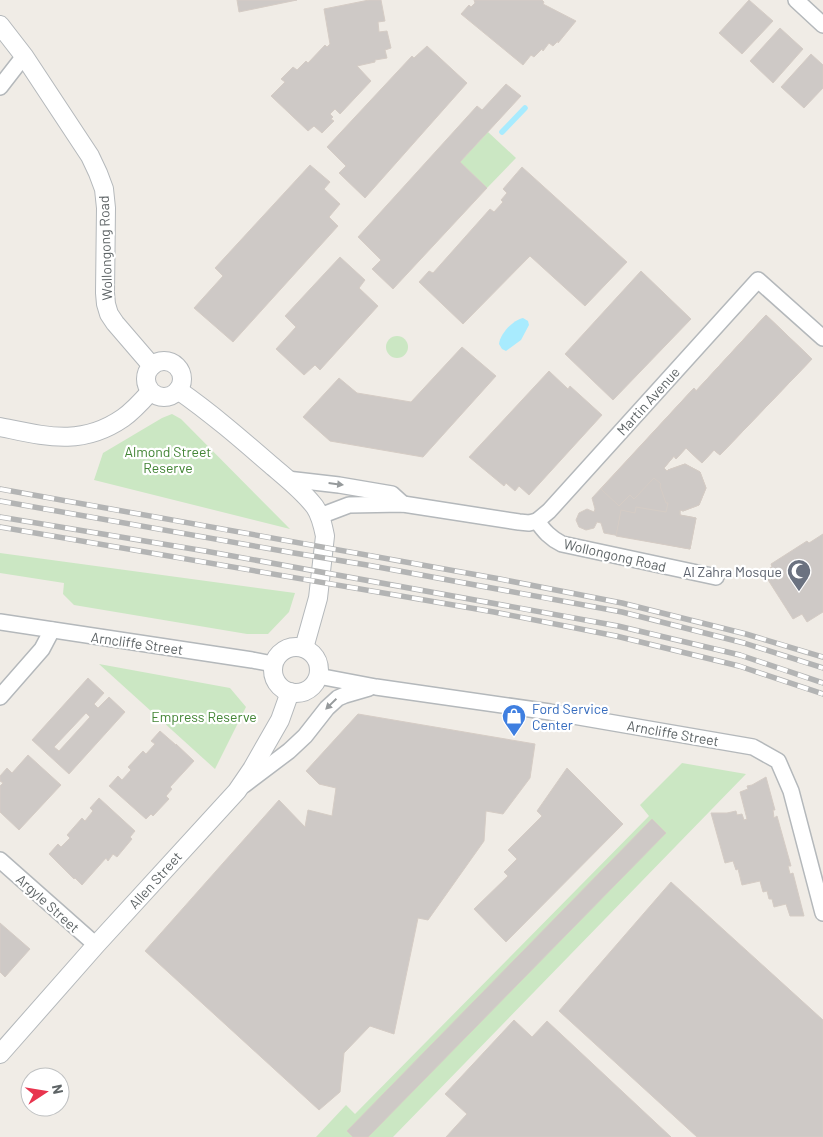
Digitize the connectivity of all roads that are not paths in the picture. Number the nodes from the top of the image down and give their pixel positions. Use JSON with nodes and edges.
{"nodes":[{"id":1,"x":796,"y":0,"type":"edge"},
{"id":2,"x":0,"y":25,"type":"edge"},
{"id":3,"x":823,"y":25,"type":"edge"},
{"id":4,"x":24,"y":56,"type":"junction"},
{"id":5,"x":0,"y":87,"type":"edge"},
{"id":6,"x":823,"y":338,"type":"edge"},
{"id":7,"x":152,"y":366,"type":"junction"},
{"id":8,"x":178,"y":390,"type":"junction"},
{"id":9,"x":150,"y":392,"type":"junction"},
{"id":10,"x":0,"y":428,"type":"edge"},
{"id":11,"x":287,"y":480,"type":"junction"},
{"id":12,"x":403,"y":504,"type":"junction"},
{"id":13,"x":320,"y":516,"type":"junction"},
{"id":14,"x":537,"y":521,"type":"junction"},
{"id":15,"x":716,"y":578,"type":"dead end"},
{"id":16,"x":0,"y":622,"type":"edge"},
{"id":17,"x":52,"y":630,"type":"junction"},
{"id":18,"x":304,"y":648,"type":"junction"},
{"id":19,"x":273,"y":664,"type":"junction"},
{"id":20,"x":318,"y":676,"type":"junction"},
{"id":21,"x":376,"y":687,"type":"junction"},
{"id":22,"x":290,"y":692,"type":"junction"},
{"id":23,"x":0,"y":697,"type":"edge"},
{"id":24,"x":236,"y":792,"type":"junction"},
{"id":25,"x":0,"y":860,"type":"edge"},
{"id":26,"x":823,"y":913,"type":"edge"},
{"id":27,"x":96,"y":945,"type":"junction"},
{"id":28,"x":0,"y":1054,"type":"edge"}],
"edges":[{"from":1,"to":3,"type":"street"},
{"from":2,"to":4,"type":"street","name":"Wollongong Road"},
{"from":4,"to":5,"type":"street"},
{"from":4,"to":7,"type":"street","name":"Wollongong Road"},
{"from":6,"to":14,"type":"street","name":"Martin Avenue"},
{"from":7,"to":8,"type":"street"},
{"from":7,"to":9,"type":"street"},
{"from":8,"to":9,"type":"street"},
{"from":8,"to":11,"type":"street"},
{"from":9,"to":10,"type":"street"},
{"from":11,"to":12,"type":"street","one_way":true},
{"from":11,"to":13,"type":"street"},
{"from":12,"to":13,"type":"street"},
{"from":12,"to":14,"type":"street"},
{"from":13,"to":18,"type":"street"},
{"from":14,"to":15,"type":"street","name":"Wollongong Road"},
{"from":16,"to":17,"type":"street","name":"Arncliffe Street"},
{"from":17,"to":19,"type":"street","name":"Arncliffe Street"},
{"from":17,"to":23,"type":"street"},
{"from":18,"to":19,"type":"street"},
{"from":18,"to":20,"type":"street"},
{"from":19,"to":22,"type":"street"},
{"from":20,"to":21,"type":"street","name":"Arncliffe Street"},
{"from":20,"to":22,"type":"street"},
{"from":21,"to":24,"type":"street","one_way":true},
{"from":21,"to":26,"type":"street","name":"Arncliffe Street"},
{"from":22,"to":24,"type":"street","name":"Allen Street"},
{"from":24,"to":27,"type":"street","name":"Allen Street"},
{"from":25,"to":27,"type":"street","name":"Argyle Street"},
{"from":27,"to":28,"type":"street","name":"Allen Street"}]}
